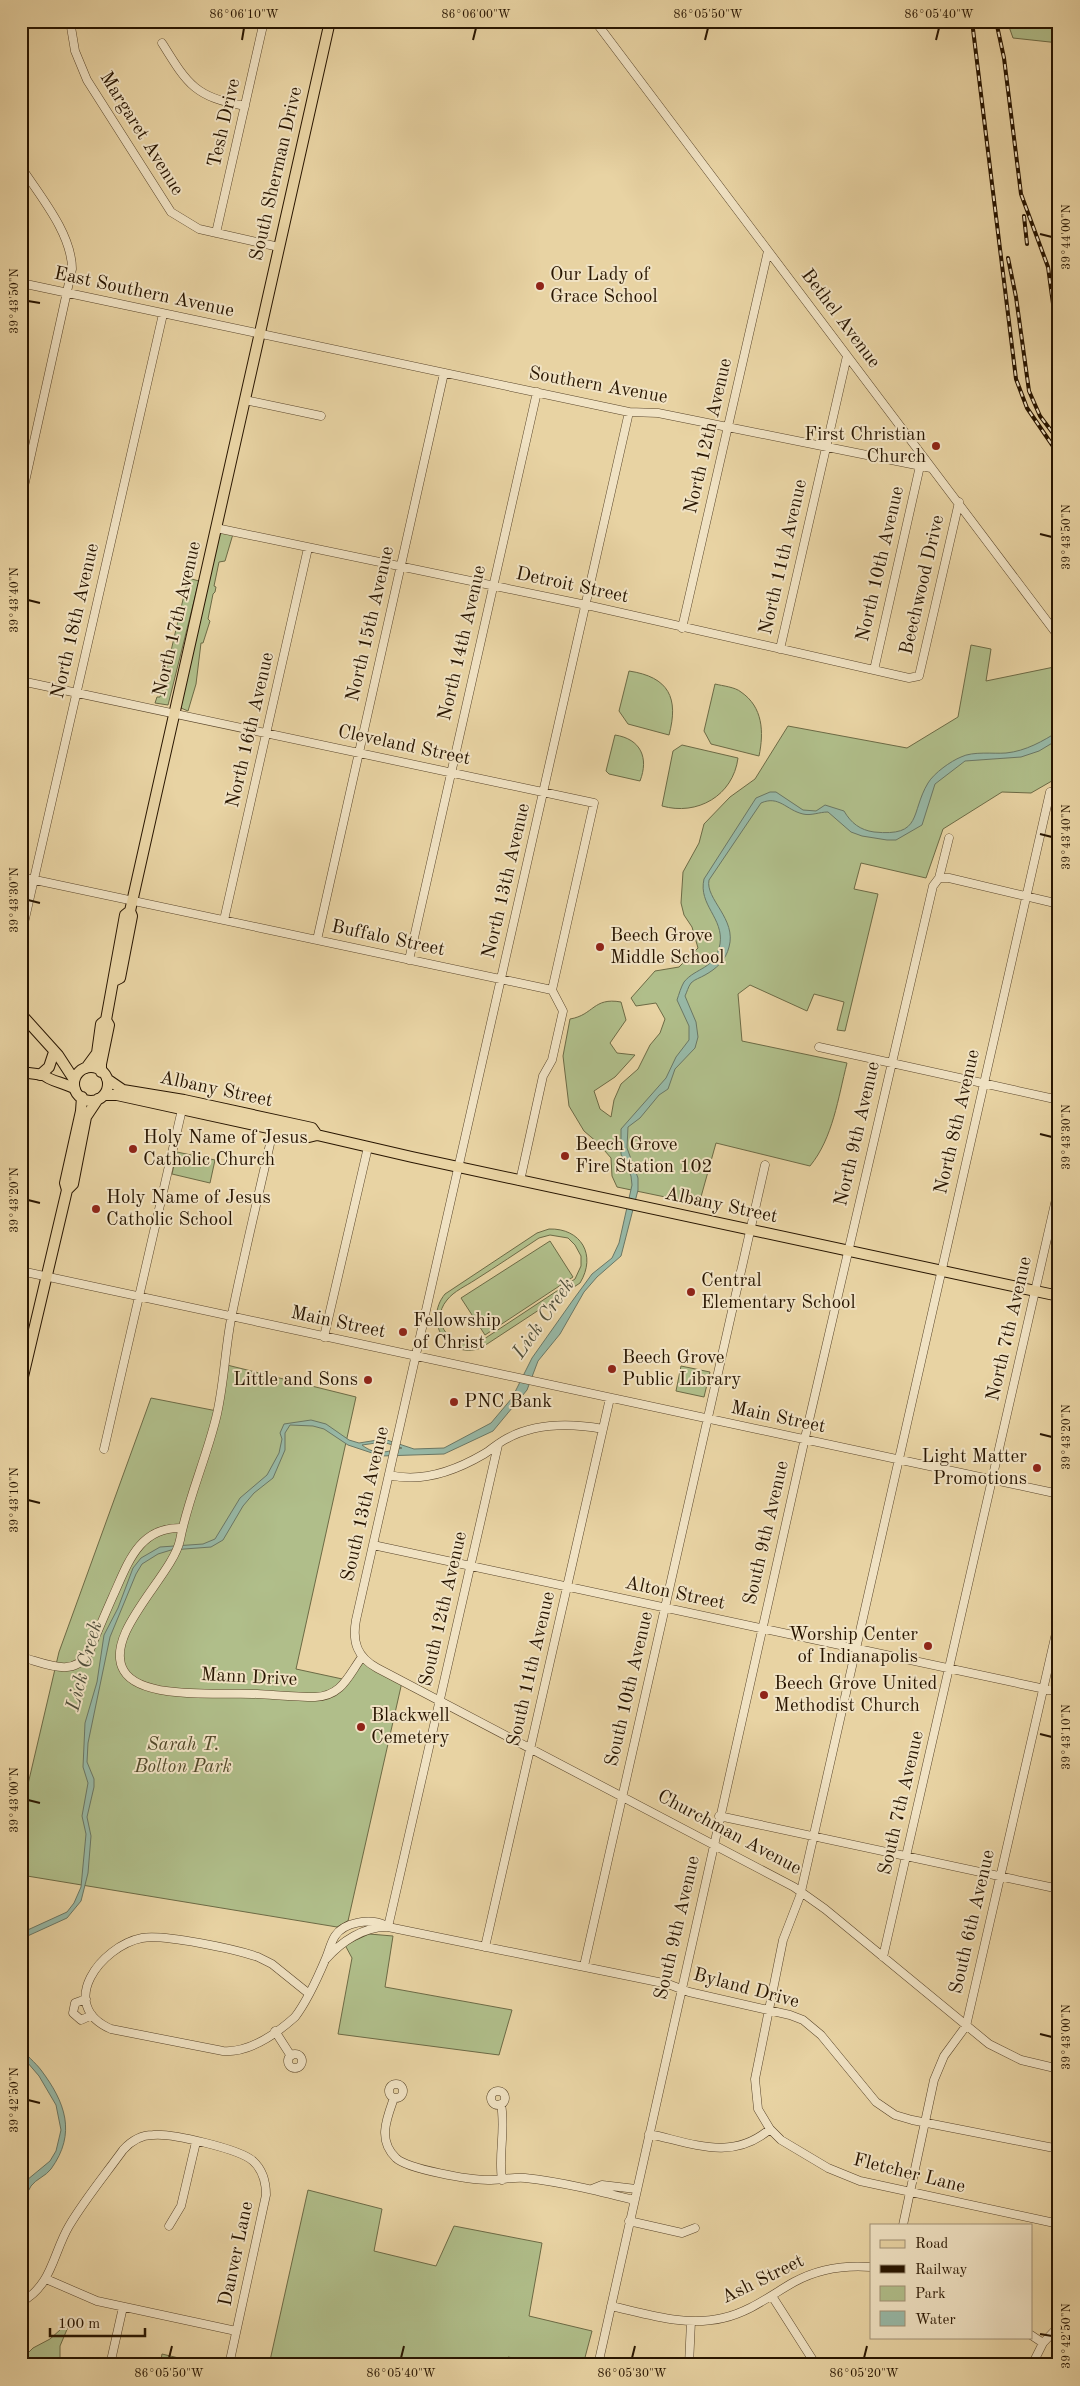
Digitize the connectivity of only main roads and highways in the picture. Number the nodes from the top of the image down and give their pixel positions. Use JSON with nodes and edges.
{"nodes":[{"id":1,"x":330,"y":21,"type":"edge"},
{"id":2,"x":260,"y":334,"type":"joint"},
{"id":3,"x":21,"y":1014,"type":"edge"},
{"id":4,"x":106,"y":1020,"type":"junction"},
{"id":5,"x":56,"y":1054,"type":"junction"},
{"id":6,"x":21,"y":1072,"type":"edge"},
{"id":7,"x":78,"y":1072,"type":"junction"},
{"id":8,"x":42,"y":1075,"type":"junction"},
{"id":9,"x":104,"y":1076,"type":"junction"},
{"id":10,"x":78,"y":1093,"type":"junction"},
{"id":11,"x":101,"y":1097,"type":"junction"},
{"id":12,"x":183,"y":1104,"type":"junction"},
{"id":13,"x":317,"y":1135,"type":"junction"},
{"id":14,"x":67,"y":1190,"type":"junction"},
{"id":15,"x":1059,"y":1296,"type":"edge"},
{"id":16,"x":21,"y":1385,"type":"edge"}],
"edges":[{"from":1,"to":2,"type":"main road","name":"South Sherman Drive"},
{"from":2,"to":4,"type":"main road","name":"North 17th Avenue"},
{"from":3,"to":5,"type":"main road"},
{"from":4,"to":7,"type":"main road","name":"North 17th Avenue"},
{"from":4,"to":9,"type":"main road","name":"North 17th Avenue"},
{"from":5,"to":7,"type":"main road"},
{"from":5,"to":8,"type":"main road"},
{"from":6,"to":8,"type":"main road"},
{"from":7,"to":8,"type":"main road"},
{"from":7,"to":9,"type":"main road","name":"Albany Street"},
{"from":7,"to":10,"type":"main road"},
{"from":8,"to":10,"type":"main road"},
{"from":9,"to":11,"type":"main road","name":"North 17th Avenue"},
{"from":9,"to":12,"type":"main road","name":"Albany Street"},
{"from":10,"to":11,"type":"main road","name":"Albany Street"},
{"from":10,"to":14,"type":"main road"},
{"from":11,"to":12,"type":"main road","name":"Albany Street"},
{"from":11,"to":14,"type":"main road"},
{"from":12,"to":13,"type":"main road","name":"Albany Street"},
{"from":12,"to":13,"type":"main road","name":"Albany Street"},
{"from":13,"to":15,"type":"main road","name":"Albany Street"},
{"from":14,"to":16,"type":"main road"}]}
